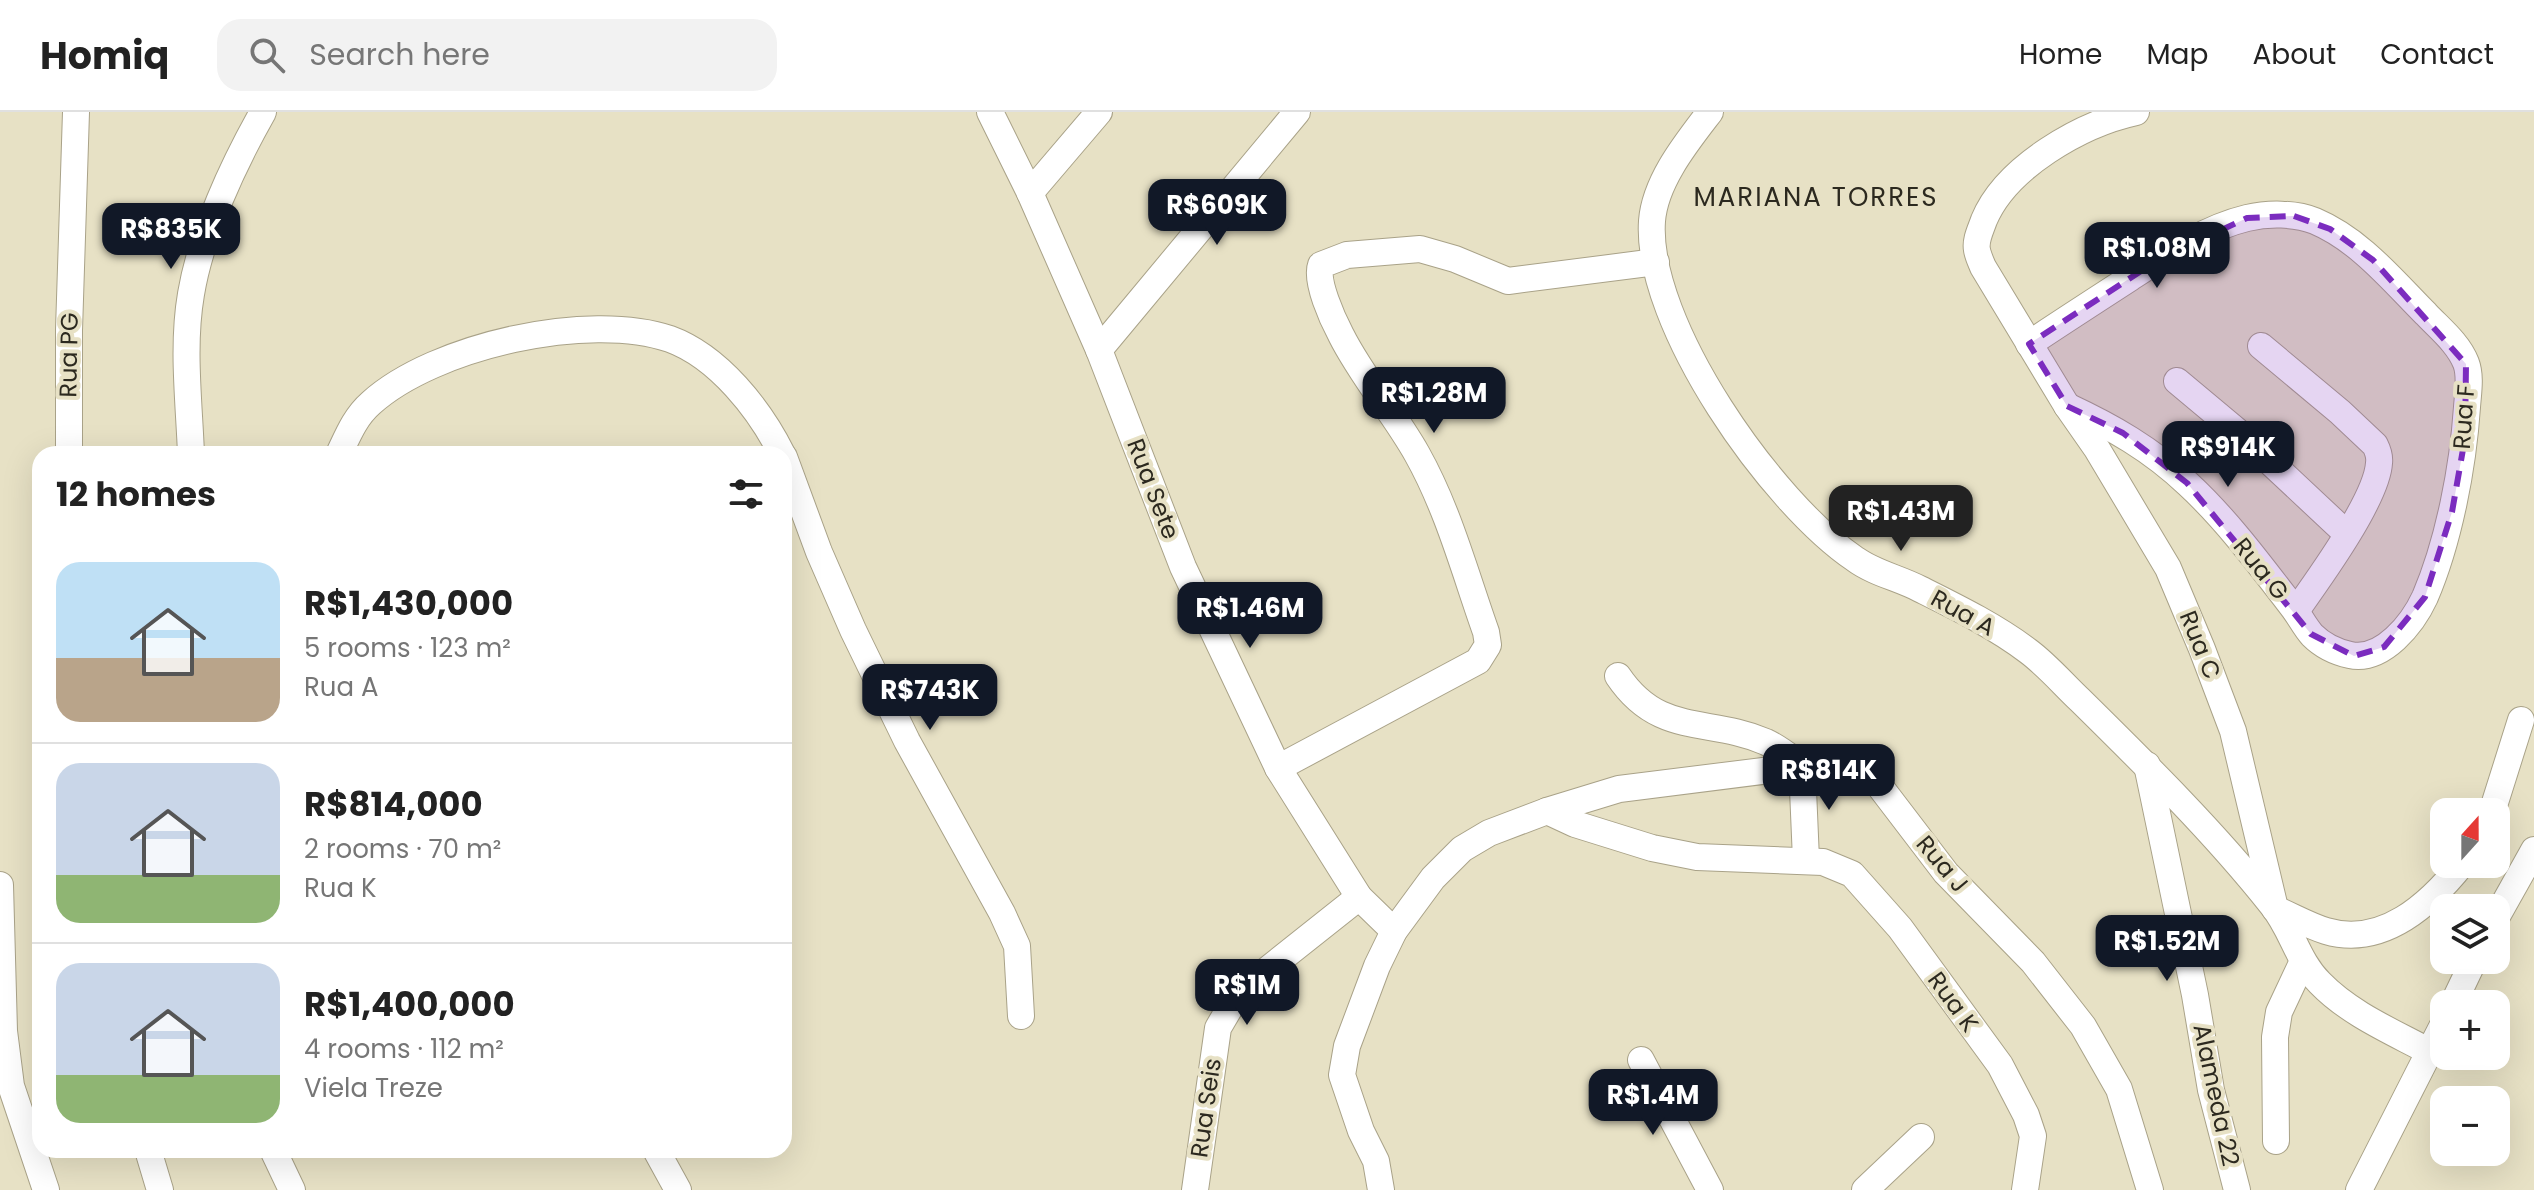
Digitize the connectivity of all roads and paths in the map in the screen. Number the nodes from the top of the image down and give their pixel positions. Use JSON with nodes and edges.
{"nodes":[{"id":1,"x":76,"y":112,"type":"edge"},
{"id":2,"x":263,"y":112,"type":"edge"},
{"id":3,"x":990,"y":112,"type":"edge"},
{"id":4,"x":1099,"y":112,"type":"edge"},
{"id":5,"x":1297,"y":112,"type":"edge"},
{"id":6,"x":1710,"y":112,"type":"edge"},
{"id":7,"x":2136,"y":112,"type":"edge"},
{"id":8,"x":1030,"y":193,"type":"junction"},
{"id":9,"x":1656,"y":262,"type":"junction"},
{"id":10,"x":2029,"y":344,"type":"junction"},
{"id":11,"x":2261,"y":346,"type":"dead end"},
{"id":12,"x":1099,"y":350,"type":"junction"},
{"id":13,"x":2177,"y":381,"type":"dead end"},
{"id":14,"x":2067,"y":406,"type":"junction"},
{"id":15,"x":69,"y":446,"type":"edge"},
{"id":16,"x":191,"y":446,"type":"edge"},
{"id":17,"x":343,"y":446,"type":"edge"},
{"id":18,"x":778,"y":446,"type":"edge"},
{"id":19,"x":792,"y":480,"type":"edge"},
{"id":20,"x":2347,"y":534,"type":"junction"},
{"id":21,"x":2296,"y":611,"type":"junction"},
{"id":22,"x":2338,"y":651,"type":"joint"},
{"id":23,"x":1618,"y":676,"type":"dead end"},
{"id":24,"x":2521,"y":720,"type":"dead end"},
{"id":25,"x":2147,"y":765,"type":"junction"},
{"id":26,"x":1802,"y":766,"type":"junction"},
{"id":27,"x":1278,"y":768,"type":"junction"},
{"id":28,"x":2496,"y":798,"type":"edge"},
{"id":29,"x":1547,"y":811,"type":"junction"},
{"id":30,"x":2534,"y":850,"type":"edge"},
{"id":31,"x":1806,"y":860,"type":"junction"},
{"id":32,"x":2451,"y":878,"type":"edge"},
{"id":33,"x":0,"y":885,"type":"edge"},
{"id":34,"x":2509,"y":894,"type":"edge"},
{"id":35,"x":1359,"y":897,"type":"junction"},
{"id":36,"x":2275,"y":909,"type":"junction"},
{"id":37,"x":1394,"y":931,"type":"junction"},
{"id":38,"x":2302,"y":963,"type":"junction"},
{"id":39,"x":1021,"y":1016,"type":"dead end"},
{"id":40,"x":2430,"y":1052,"type":"joint"},
{"id":41,"x":1641,"y":1060,"type":"dead end"},
{"id":42,"x":1921,"y":1137,"type":"dead end"},
{"id":43,"x":2276,"y":1141,"type":"dead end"},
{"id":44,"x":32,"y":1148,"type":"edge"},
{"id":45,"x":35,"y":1158,"type":"edge"},
{"id":46,"x":150,"y":1158,"type":"edge"},
{"id":47,"x":277,"y":1158,"type":"edge"},
{"id":48,"x":660,"y":1158,"type":"edge"},
{"id":49,"x":46,"y":1190,"type":"edge"},
{"id":50,"x":160,"y":1190,"type":"edge"},
{"id":51,"x":292,"y":1190,"type":"edge"},
{"id":52,"x":678,"y":1190,"type":"edge"},
{"id":53,"x":1195,"y":1190,"type":"edge"},
{"id":54,"x":1381,"y":1190,"type":"edge"},
{"id":55,"x":1710,"y":1190,"type":"edge"},
{"id":56,"x":1865,"y":1190,"type":"edge"},
{"id":57,"x":2025,"y":1190,"type":"edge"},
{"id":58,"x":2150,"y":1190,"type":"edge"},
{"id":59,"x":2237,"y":1190,"type":"edge"},
{"id":60,"x":2359,"y":1190,"type":"edge"}],
"edges":[{"from":1,"to":15,"type":"street","name":"Rua PG"},
{"from":2,"to":16,"type":"street"},
{"from":3,"to":8,"type":"street","name":"Rua Sete"},
{"from":4,"to":8,"type":"street"},
{"from":5,"to":12,"type":"street"},
{"from":6,"to":9,"type":"street","name":"Rua A"},
{"from":7,"to":10,"type":"street","name":"Rua C"},
{"from":8,"to":12,"type":"street","name":"Rua Sete"},
{"from":9,"to":25,"type":"street","name":"Rua A"},
{"from":9,"to":27,"type":"street"},
{"from":10,"to":14,"type":"street","name":"Rua C"},
{"from":10,"to":22,"type":"street","name":"Rua F"},
{"from":11,"to":20,"type":"street"},
{"from":12,"to":27,"type":"street","name":"Rua Sete"},
{"from":13,"to":20,"type":"street"},
{"from":14,"to":21,"type":"street","name":"Rua G"},
{"from":14,"to":36,"type":"street","name":"Rua C"},
{"from":17,"to":18,"type":"street"},
{"from":19,"to":39,"type":"street"},
{"from":20,"to":21,"type":"street"},
{"from":21,"to":22,"type":"street","name":"Rua G"},
{"from":23,"to":26,"type":"street"},
{"from":24,"to":28,"type":"street"},
{"from":25,"to":36,"type":"street","name":"Rua A"},
{"from":25,"to":59,"type":"street","name":"Alameda 22"},
{"from":26,"to":29,"type":"street","name":"Rua J"},
{"from":26,"to":31,"type":"street"},
{"from":26,"to":58,"type":"street","name":"Rua J"},
{"from":27,"to":35,"type":"street","name":"Rua Sete"},
{"from":29,"to":31,"type":"street","name":"Rua K"},
{"from":29,"to":37,"type":"street","name":"Rua J"},
{"from":30,"to":34,"type":"street"},
{"from":31,"to":57,"type":"street","name":"Rua K"},
{"from":32,"to":36,"type":"street"},
{"from":33,"to":44,"type":"street"},
{"from":35,"to":37,"type":"street","name":"Rua Sete"},
{"from":35,"to":53,"type":"street","name":"Rua Seis"},
{"from":36,"to":38,"type":"street","name":"Rua A"},
{"from":37,"to":54,"type":"street","name":"Rua J"},
{"from":38,"to":40,"type":"street","name":"Rua A"},
{"from":38,"to":43,"type":"street"},
{"from":40,"to":60,"type":"street"},
{"from":41,"to":55,"type":"street"},
{"from":42,"to":56,"type":"street"},
{"from":45,"to":49,"type":"street"},
{"from":46,"to":50,"type":"street"},
{"from":47,"to":51,"type":"street"},
{"from":48,"to":52,"type":"street"}]}
